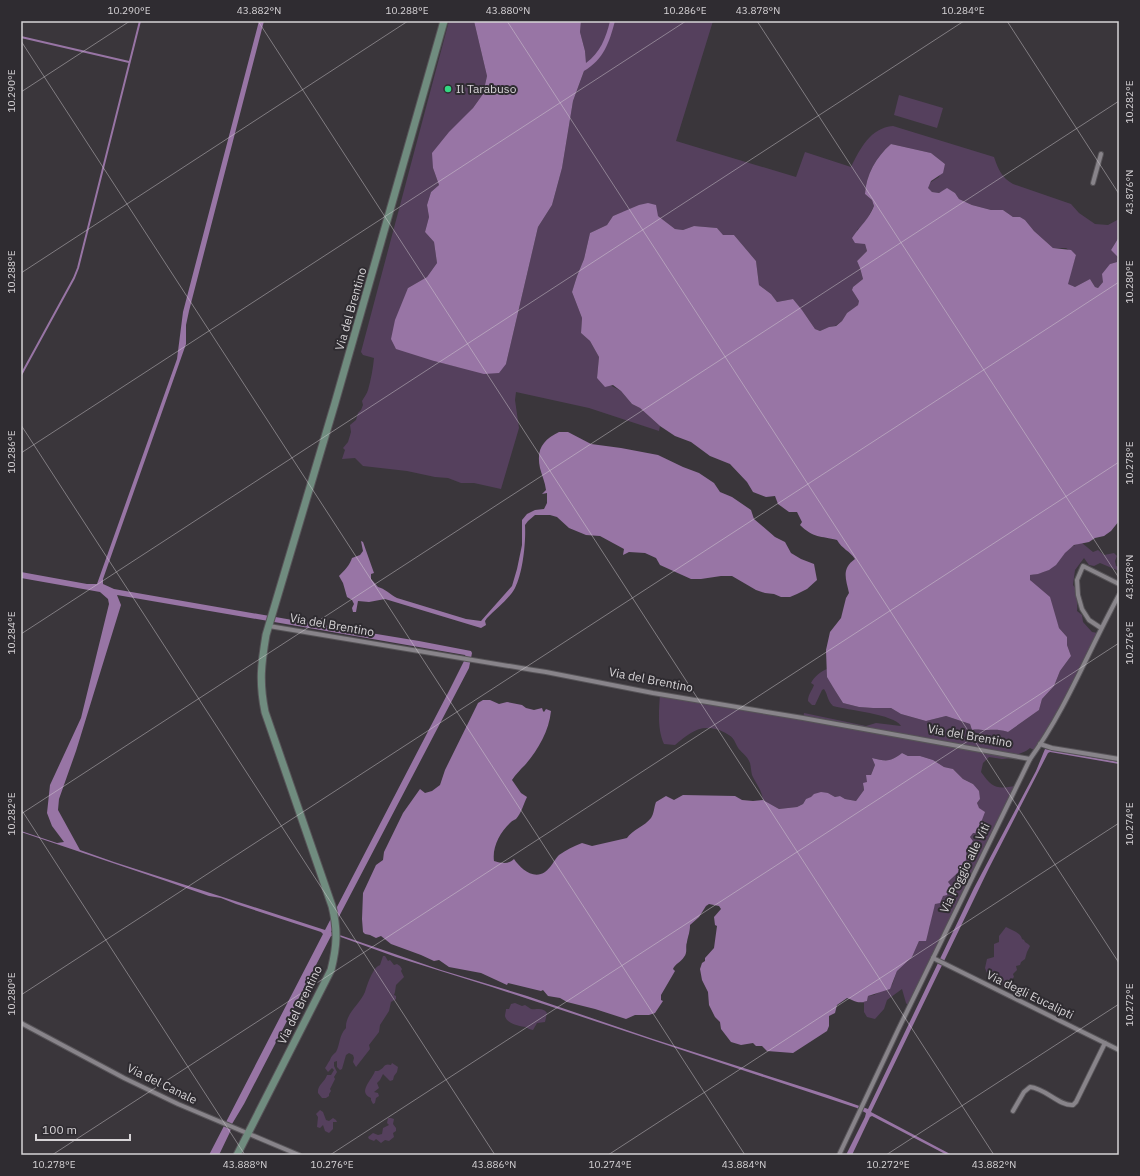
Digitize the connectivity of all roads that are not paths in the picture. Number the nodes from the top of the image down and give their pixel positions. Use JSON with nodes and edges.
{"nodes":[{"id":1,"x":444,"y":21,"type":"edge"},
{"id":2,"x":1101,"y":154,"type":"dead end"},
{"id":3,"x":1093,"y":183,"type":"dead end"},
{"id":4,"x":1119,"y":584,"type":"edge"},
{"id":5,"x":1119,"y":595,"type":"edge"},
{"id":6,"x":269,"y":624,"type":"junction"},
{"id":7,"x":1101,"y":628,"type":"junction"},
{"id":8,"x":1040,"y":744,"type":"junction"},
{"id":9,"x":1030,"y":759,"type":"junction"},
{"id":10,"x":1119,"y":759,"type":"edge"},
{"id":11,"x":933,"y":958,"type":"junction"},
{"id":12,"x":21,"y":1023,"type":"edge"},
{"id":13,"x":1105,"y":1043,"type":"junction"},
{"id":14,"x":1119,"y":1050,"type":"edge"},
{"id":15,"x":1013,"y":1111,"type":"dead end"},
{"id":16,"x":248,"y":1134,"type":"junction"},
{"id":17,"x":237,"y":1155,"type":"edge"},
{"id":18,"x":298,"y":1155,"type":"edge"},
{"id":19,"x":839,"y":1155,"type":"edge"}],
"edges":[{"from":1,"to":6,"type":"street","name":"Via del Brentino"},
{"from":2,"to":3,"type":"street"},
{"from":4,"to":7,"type":"street"},
{"from":5,"to":7,"type":"street","name":"Via Poggio alle Viti"},
{"from":6,"to":9,"type":"street","name":"Via del Brentino"},
{"from":6,"to":16,"type":"street","name":"Via del Brentino"},
{"from":7,"to":8,"type":"street","name":"Via Poggio alle Viti"},
{"from":8,"to":9,"type":"street","name":"Via Poggio alle Viti"},
{"from":8,"to":10,"type":"street"},
{"from":9,"to":11,"type":"street","name":"Via Poggio alle Viti"},
{"from":11,"to":13,"type":"street","name":"Via degli Eucalipti"},
{"from":11,"to":19,"type":"street","name":"Via Poggio alle Viti"},
{"from":12,"to":16,"type":"street","name":"Via del Canale"},
{"from":13,"to":14,"type":"street","name":"Via degli Eucalipti"},
{"from":13,"to":15,"type":"street"},
{"from":16,"to":17,"type":"street","name":"Via del Brentino"},
{"from":16,"to":18,"type":"street","name":"Via del Canale"}]}
